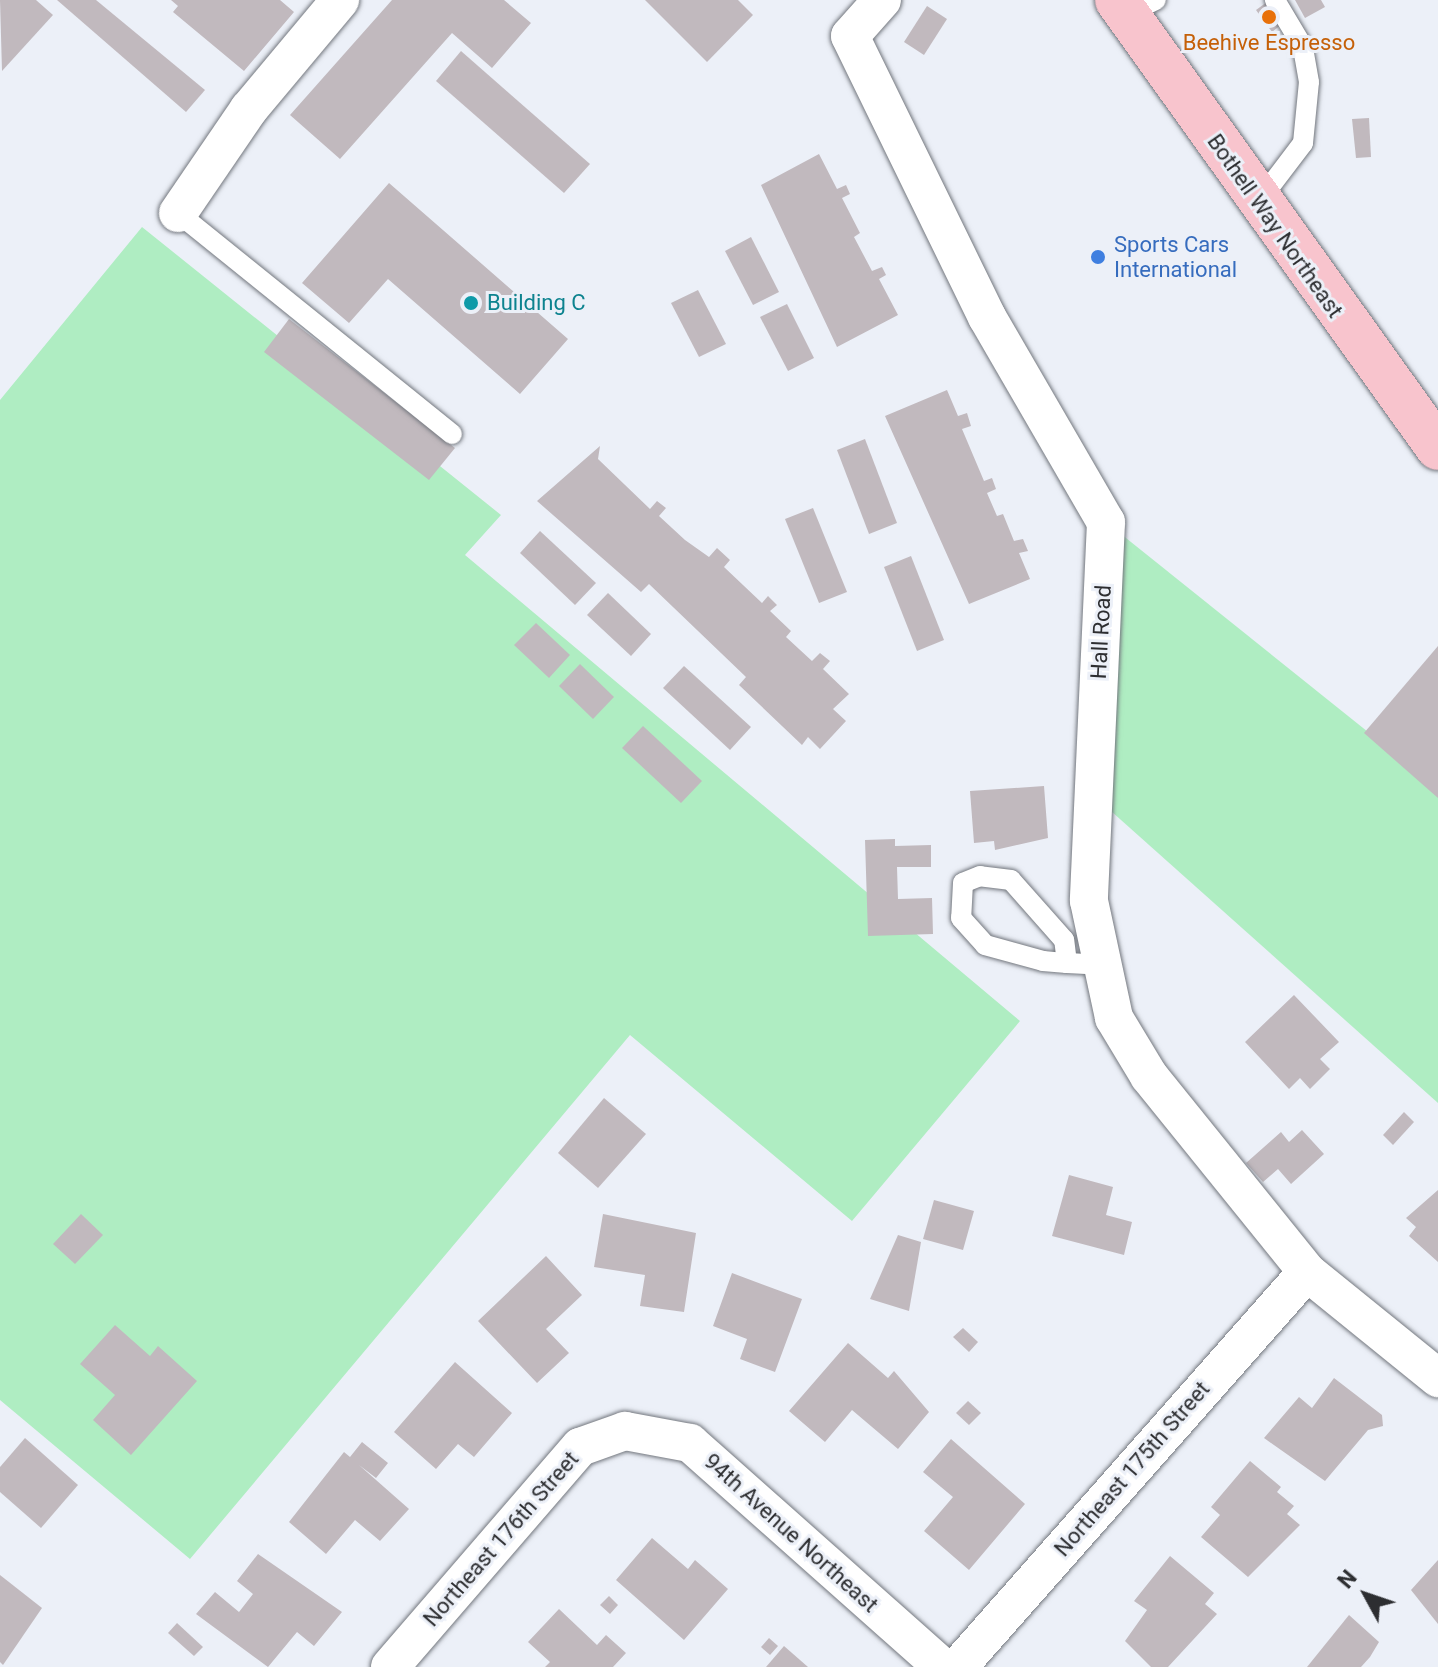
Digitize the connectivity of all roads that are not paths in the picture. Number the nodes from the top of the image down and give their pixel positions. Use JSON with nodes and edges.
{"nodes":[{"id":1,"x":340,"y":0,"type":"edge"},
{"id":2,"x":882,"y":0,"type":"edge"},
{"id":3,"x":1275,"y":0,"type":"edge"},
{"id":4,"x":1133,"y":5,"type":"edge"},
{"id":5,"x":1259,"y":201,"type":"junction"},
{"id":6,"x":178,"y":213,"type":"joint"},
{"id":7,"x":452,"y":434,"type":"dead end"},
{"id":8,"x":1438,"y":448,"type":"edge"},
{"id":9,"x":1084,"y":964,"type":"junction"},
{"id":10,"x":1307,"y":1272,"type":"junction"},
{"id":11,"x":1438,"y":1378,"type":"edge"},
{"id":12,"x":625,"y":1431,"type":"joint"},
{"id":13,"x":390,"y":1667,"type":"edge"},
{"id":14,"x":942,"y":1667,"type":"edge"},
{"id":15,"x":958,"y":1667,"type":"edge"}],
"edges":[{"from":1,"to":6,"type":"street"},
{"from":2,"to":9,"type":"street","name":"Hall Road"},
{"from":3,"to":5,"type":"lane"},
{"from":4,"to":5,"type":"main road","name":"Bothell Way Northeast"},
{"from":5,"to":8,"type":"main road","name":"Bothell Way Northeast"},
{"from":6,"to":7,"type":"lane"},
{"from":9,"to":9,"type":"lane"},
{"from":9,"to":10,"type":"street","name":"Hall Road"},
{"from":10,"to":11,"type":"street","name":"Hall Road"},
{"from":10,"to":15,"type":"street","name":"Northeast 175th Street"},
{"from":12,"to":13,"type":"street","name":"Northeast 176th Street"},
{"from":12,"to":14,"type":"street","name":"94th Avenue Northeast"}]}
